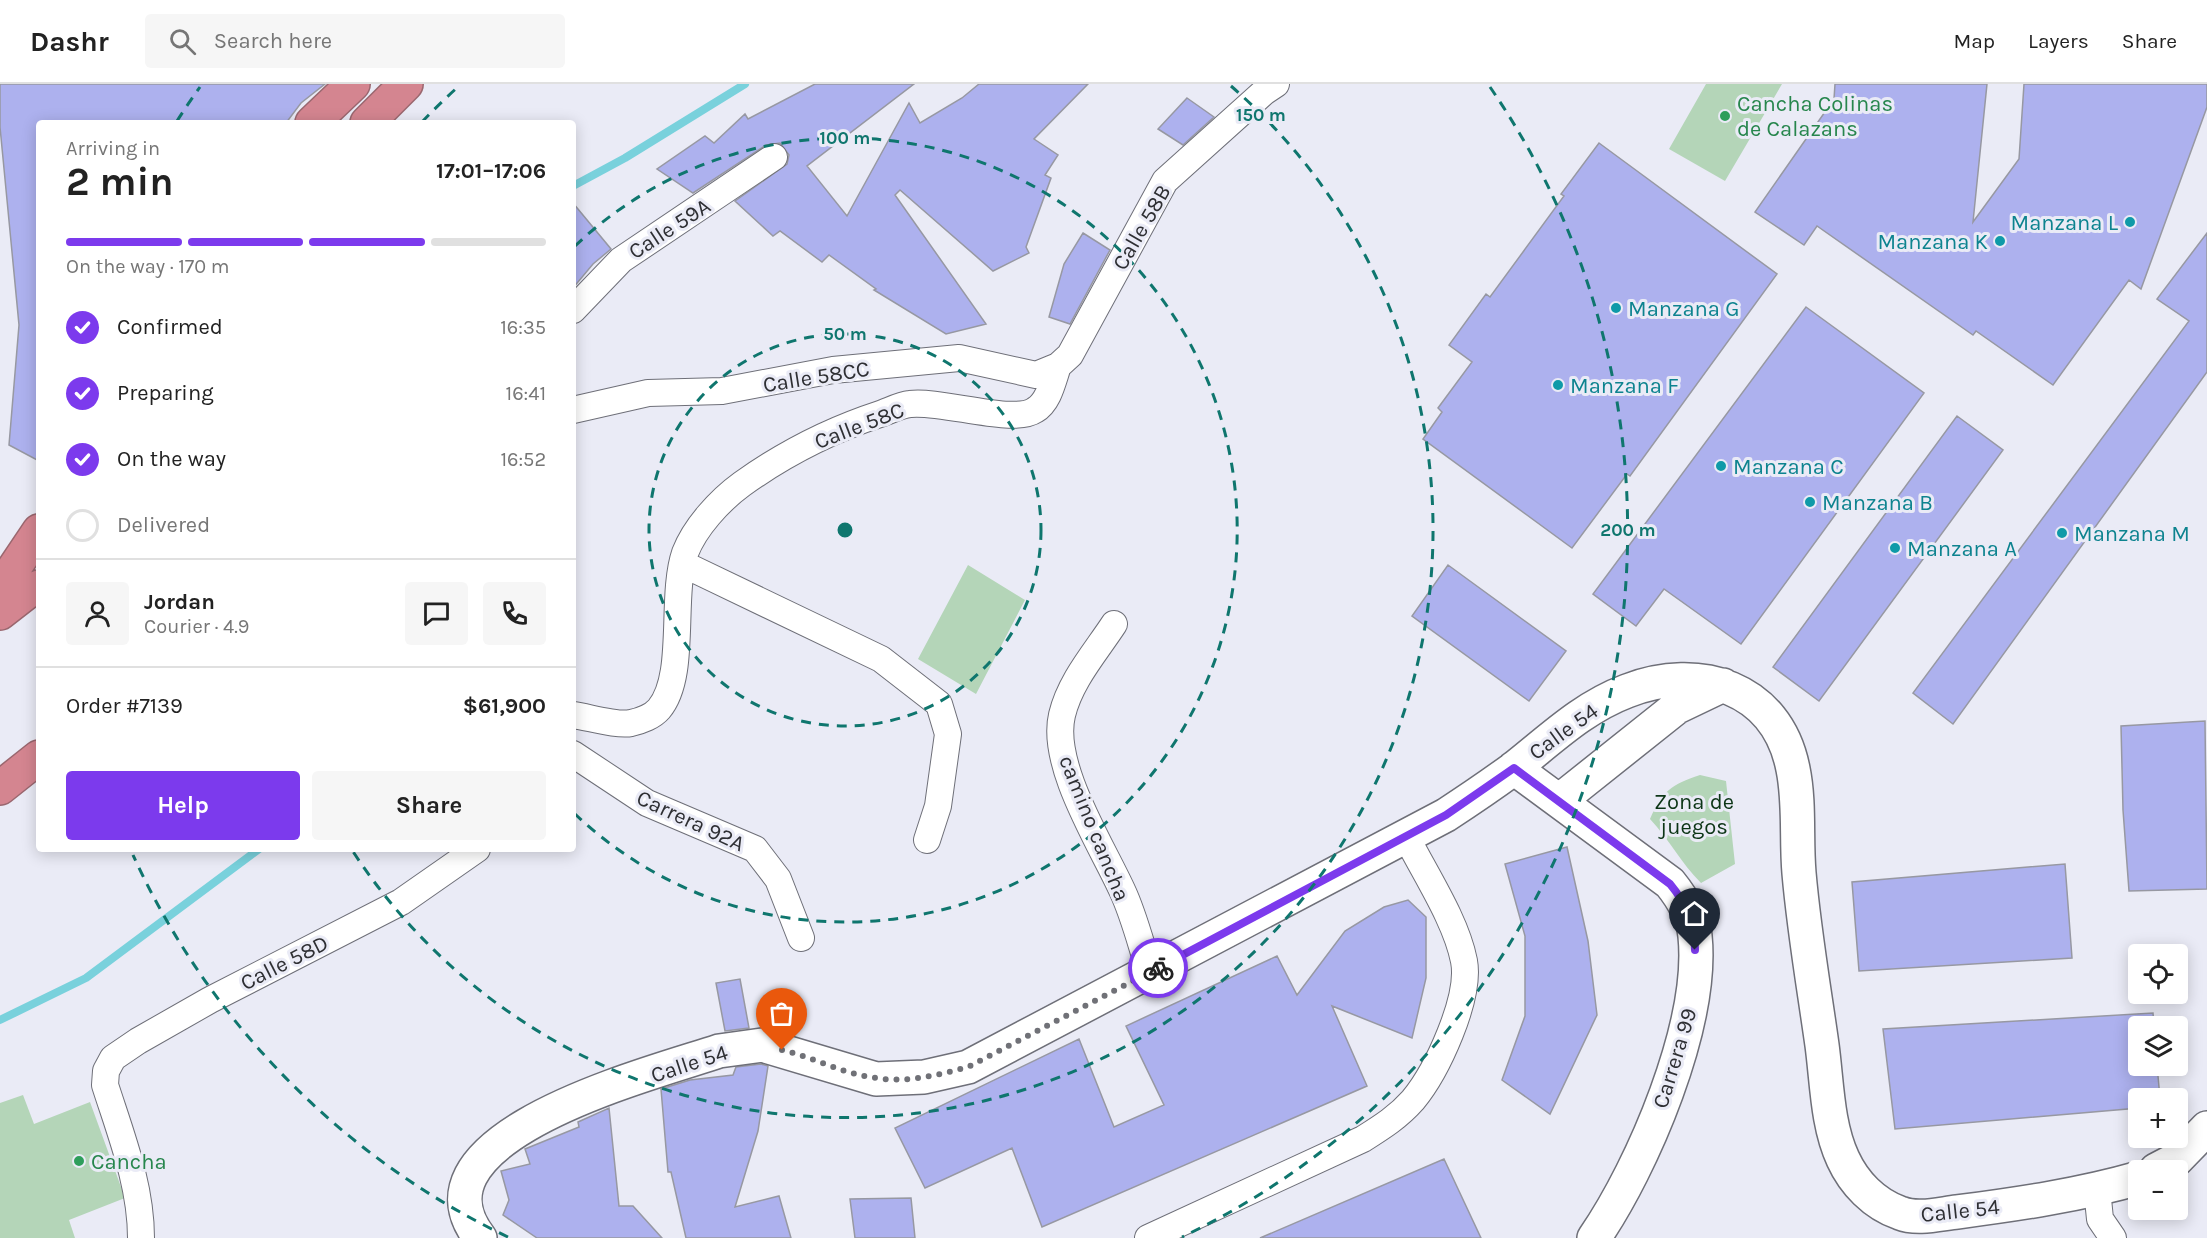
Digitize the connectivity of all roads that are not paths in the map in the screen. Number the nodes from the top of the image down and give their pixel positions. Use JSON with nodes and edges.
{"nodes":[{"id":1,"x":353,"y":84,"type":"edge"},
{"id":2,"x":406,"y":84,"type":"edge"},
{"id":3,"x":1276,"y":84,"type":"edge"},
{"id":4,"x":315,"y":120,"type":"edge"},
{"id":5,"x":370,"y":120,"type":"edge"},
{"id":6,"x":774,"y":157,"type":"dead end"},
{"id":7,"x":576,"y":307,"type":"edge"},
{"id":8,"x":1058,"y":366,"type":"junction"},
{"id":9,"x":576,"y":409,"type":"edge"},
{"id":10,"x":36,"y":535,"type":"edge"},
{"id":11,"x":683,"y":564,"type":"junction"},
{"id":12,"x":36,"y":588,"type":"edge"},
{"id":13,"x":0,"y":589,"type":"edge"},
{"id":14,"x":0,"y":613,"type":"edge"},
{"id":15,"x":1113,"y":624,"type":"dead end"},
{"id":16,"x":1723,"y":685,"type":"junction"},
{"id":17,"x":576,"y":715,"type":"edge"},
{"id":18,"x":576,"y":756,"type":"edge"},
{"id":19,"x":36,"y":759,"type":"edge"},
{"id":20,"x":1514,"y":768,"type":"junction"},
{"id":21,"x":0,"y":788,"type":"edge"},
{"id":22,"x":1559,"y":801,"type":"junction"},
{"id":23,"x":1406,"y":836,"type":"junction"},
{"id":24,"x":927,"y":840,"type":"dead end"},
{"id":25,"x":473,"y":852,"type":"edge"},
{"id":26,"x":801,"y":938,"type":"dead end"},
{"id":27,"x":1150,"y":972,"type":"junction"},
{"id":28,"x":2207,"y":1128,"type":"edge"},
{"id":29,"x":2175,"y":1160,"type":"edge"},
{"id":30,"x":2128,"y":1181,"type":"edge"},
{"id":31,"x":2097,"y":1190,"type":"junction"},
{"id":32,"x":141,"y":1238,"type":"edge"},
{"id":33,"x":480,"y":1238,"type":"edge"},
{"id":34,"x":1148,"y":1238,"type":"edge"},
{"id":35,"x":1594,"y":1238,"type":"edge"},
{"id":36,"x":2113,"y":1238,"type":"edge"}],
"edges":[{"from":1,"to":4,"type":"highway"},
{"from":2,"to":5,"type":"highway"},
{"from":3,"to":8,"type":"street","name":"Calle 58B"},
{"from":6,"to":7,"type":"street","name":"Calle 59A"},
{"from":8,"to":9,"type":"street","name":"Calle 58CC"},
{"from":8,"to":11,"type":"street","name":"Calle 58C"},
{"from":10,"to":13,"type":"highway"},
{"from":11,"to":17,"type":"street","name":"Calle 58C"},
{"from":11,"to":24,"type":"street"},
{"from":12,"to":14,"type":"highway"},
{"from":15,"to":27,"type":"street","name":"camino cancha"},
{"from":16,"to":20,"type":"street","name":"Calle 54"},
{"from":16,"to":22,"type":"street"},
{"from":16,"to":31,"type":"street","name":"Calle 54"},
{"from":18,"to":26,"type":"street","name":"Carrera 92A"},
{"from":19,"to":21,"type":"highway"},
{"from":20,"to":22,"type":"street","name":"Carrera 99"},
{"from":20,"to":23,"type":"street","name":"Calle 54"},
{"from":22,"to":35,"type":"street","name":"Carrera 99"},
{"from":23,"to":27,"type":"street","name":"Calle 54"},
{"from":23,"to":34,"type":"street"},
{"from":25,"to":32,"type":"street","name":"Calle 58D"},
{"from":27,"to":33,"type":"street","name":"Calle 54"},
{"from":28,"to":29,"type":"street"},
{"from":30,"to":31,"type":"street","name":"Calle 54"},
{"from":31,"to":36,"type":"street"}]}
